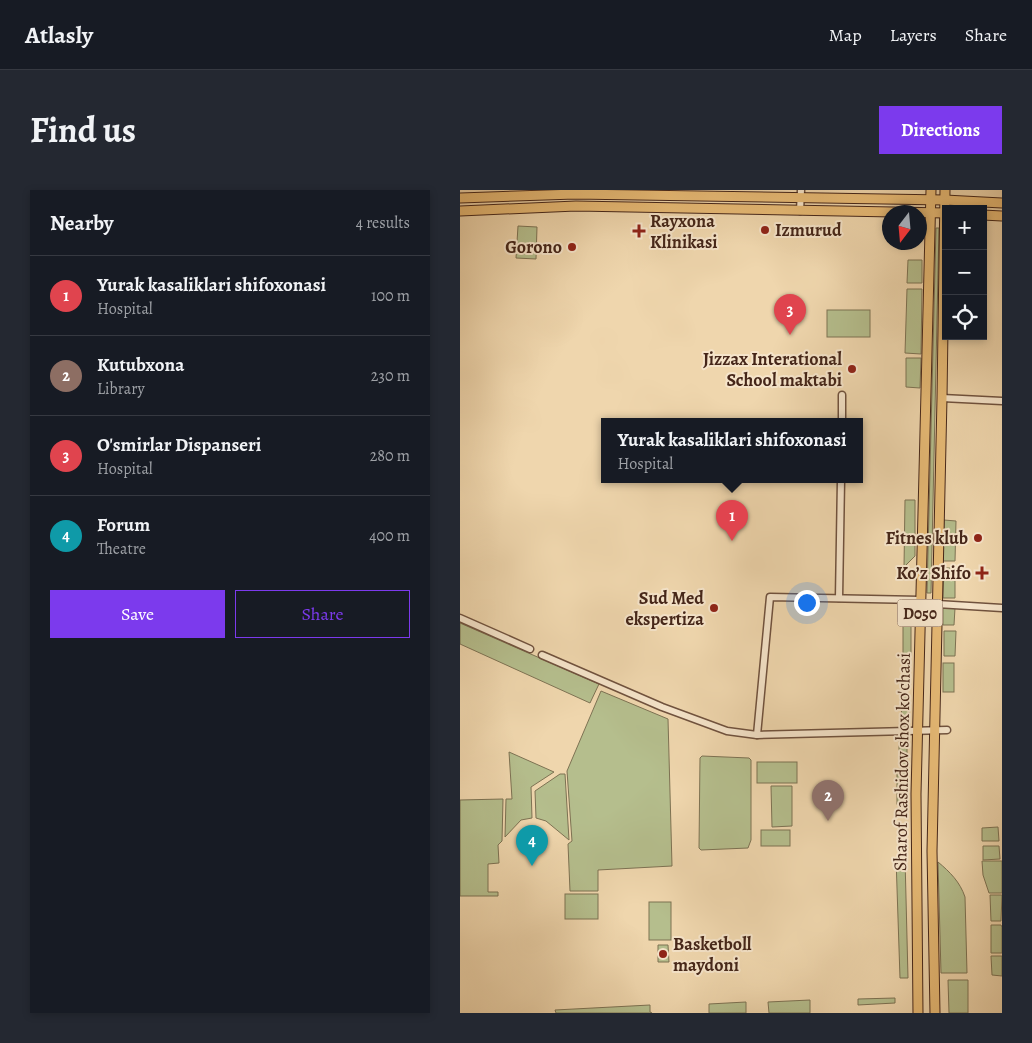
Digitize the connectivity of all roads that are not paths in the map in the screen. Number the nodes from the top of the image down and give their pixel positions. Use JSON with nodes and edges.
{"nodes":[{"id":1,"x":931,"y":190,"type":"edge"},
{"id":2,"x":945,"y":190,"type":"edge"},
{"id":3,"x":801,"y":194,"type":"edge"},
{"id":4,"x":460,"y":198,"type":"edge"},
{"id":5,"x":930,"y":200,"type":"junction"},
{"id":6,"x":945,"y":200,"type":"junction"},
{"id":7,"x":1002,"y":203,"type":"edge"},
{"id":8,"x":945,"y":205,"type":"edge"},
{"id":9,"x":460,"y":211,"type":"edge"},
{"id":10,"x":800,"y":211,"type":"junction"},
{"id":11,"x":930,"y":212,"type":"junction"},
{"id":12,"x":942,"y":213,"type":"edge"},
{"id":13,"x":987,"y":215,"type":"edge"},
{"id":14,"x":1002,"y":216,"type":"edge"},
{"id":15,"x":945,"y":250,"type":"edge"},
{"id":16,"x":842,"y":396,"type":"dead end"},
{"id":17,"x":942,"y":398,"type":"junction"},
{"id":18,"x":1002,"y":401,"type":"edge"},
{"id":19,"x":842,"y":418,"type":"edge"},
{"id":20,"x":841,"y":483,"type":"edge"},
{"id":21,"x":839,"y":598,"type":"junction"},
{"id":22,"x":920,"y":600,"type":"junction"},
{"id":23,"x":937,"y":604,"type":"junction"},
{"id":24,"x":1002,"y":608,"type":"edge"},
{"id":25,"x":460,"y":618,"type":"edge"},
{"id":26,"x":919,"y":647,"type":"junction"},
{"id":27,"x":530,"y":649,"type":"dead end"},
{"id":28,"x":936,"y":651,"type":"junction"},
{"id":29,"x":542,"y":655,"type":"dead end"},
{"id":30,"x":918,"y":730,"type":"junction"},
{"id":31,"x":947,"y":730,"type":"dead end"},
{"id":32,"x":934,"y":731,"type":"junction"},
{"id":33,"x":757,"y":735,"type":"junction"},
{"id":34,"x":918,"y":1013,"type":"edge"},
{"id":35,"x":935,"y":1013,"type":"edge"}],
"edges":[{"from":1,"to":5,"type":"main road","number":"D050"},
{"from":2,"to":6,"type":"main road","number":"D050"},
{"from":3,"to":4,"type":"main road"},
{"from":3,"to":5,"type":"main road"},
{"from":3,"to":10,"type":"street"},
{"from":5,"to":6,"type":"main road"},
{"from":5,"to":11,"type":"main road","number":"D050"},
{"from":6,"to":7,"type":"main road"},
{"from":6,"to":8,"type":"main road","number":"D050"},
{"from":9,"to":10,"type":"main road"},
{"from":10,"to":11,"type":"main road"},
{"from":11,"to":12,"type":"main road"},
{"from":11,"to":22,"type":"main road","name":"Sharof Rashidov shox ko'chasi","number":"D050"},
{"from":13,"to":14,"type":"main road"},
{"from":15,"to":17,"type":"main road","name":"Sharof Rashidov shox ko'chasi","number":"D050"},
{"from":16,"to":19,"type":"street"},
{"from":17,"to":18,"type":"street"},
{"from":17,"to":23,"type":"main road","name":"Sharof Rashidov shox ko'chasi","number":"D050"},
{"from":20,"to":21,"type":"street"},
{"from":21,"to":22,"type":"street"},
{"from":21,"to":33,"type":"street"},
{"from":22,"to":26,"type":"main road","name":"Sharof Rashidov shox ko'chasi","number":"D050"},
{"from":23,"to":24,"type":"street"},
{"from":23,"to":28,"type":"main road","name":"Sharof Rashidov shox ko'chasi","number":"D050"},
{"from":25,"to":27,"type":"street"},
{"from":26,"to":28,"type":"main road"},
{"from":26,"to":30,"type":"main road","name":"Sharof Rashidov shox ko'chasi","number":"D050"},
{"from":28,"to":32,"type":"main road","name":"Sharof Rashidov shox ko'chasi","number":"D050"},
{"from":29,"to":33,"type":"street"},
{"from":30,"to":32,"type":"street"},
{"from":30,"to":33,"type":"street"},
{"from":30,"to":34,"type":"main road","name":"Sharof Rashidov shox ko'chasi","number":"D050"},
{"from":31,"to":32,"type":"street"},
{"from":32,"to":35,"type":"main road","name":"Sharof Rashidov shox ko'chasi","number":"D050"}]}
